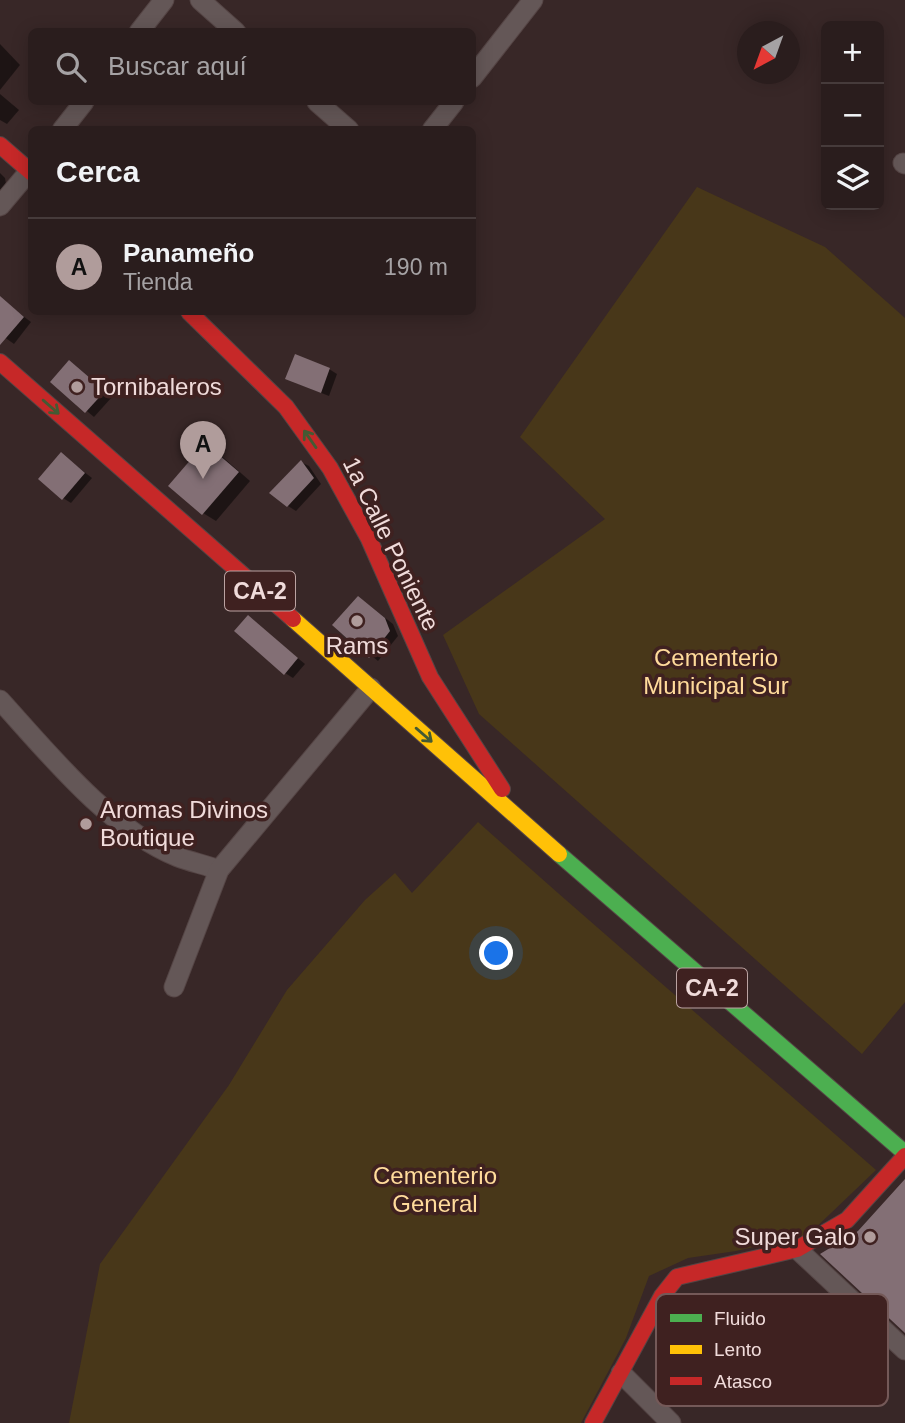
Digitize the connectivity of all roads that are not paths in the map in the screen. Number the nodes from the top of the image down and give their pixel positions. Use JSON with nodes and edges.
{"nodes":[{"id":1,"x":164,"y":0,"type":"edge"},
{"id":2,"x":200,"y":0,"type":"edge"},
{"id":3,"x":533,"y":0,"type":"edge"},
{"id":4,"x":142,"y":28,"type":"edge"},
{"id":5,"x":232,"y":28,"type":"edge"},
{"id":6,"x":476,"y":73,"type":"edge"},
{"id":7,"x":82,"y":105,"type":"edge"},
{"id":8,"x":320,"y":105,"type":"edge"},
{"id":9,"x":452,"y":105,"type":"edge"},
{"id":10,"x":65,"y":126,"type":"edge"},
{"id":11,"x":344,"y":126,"type":"edge"},
{"id":12,"x":435,"y":126,"type":"edge"},
{"id":13,"x":0,"y":145,"type":"edge"},
{"id":14,"x":28,"y":168,"type":"edge"},
{"id":15,"x":28,"y":173,"type":"edge"},
{"id":16,"x":0,"y":206,"type":"edge"},
{"id":17,"x":192,"y":315,"type":"edge"},
{"id":18,"x":0,"y":362,"type":"edge"},
{"id":19,"x":429,"y":677,"type":"junction"},
{"id":20,"x":376,"y":693,"type":"junction"},
{"id":21,"x":0,"y":700,"type":"edge"},
{"id":22,"x":522,"y":819,"type":"junction"},
{"id":23,"x":219,"y":870,"type":"junction"},
{"id":24,"x":174,"y":987,"type":"dead end"},
{"id":25,"x":905,"y":1154,"type":"edge"},
{"id":26,"x":797,"y":1249,"type":"junction"},
{"id":27,"x":664,"y":1294,"type":"edge"},
{"id":28,"x":845,"y":1294,"type":"edge"},
{"id":29,"x":656,"y":1309,"type":"edge"},
{"id":30,"x":888,"y":1334,"type":"edge"},
{"id":31,"x":905,"y":1350,"type":"edge"},
{"id":32,"x":621,"y":1373,"type":"junction"},
{"id":33,"x":593,"y":1423,"type":"edge"},
{"id":34,"x":671,"y":1423,"type":"edge"}],
"edges":[{"from":1,"to":4,"type":"street"},
{"from":2,"to":5,"type":"street"},
{"from":3,"to":6,"type":"street"},
{"from":7,"to":10,"type":"street"},
{"from":8,"to":11,"type":"street"},
{"from":9,"to":12,"type":"street"},
{"from":13,"to":14,"type":"main road"},
{"from":15,"to":16,"type":"street"},
{"from":19,"to":17,"type":"main road","name":"1a Calle Poniente","number":"CA-2","one_way":true},
{"from":18,"to":20,"type":"main road","number":"CA-2","one_way":true},
{"from":19,"to":20,"type":"main road"},
{"from":19,"to":22,"type":"main road","name":"1a Calle Poniente","number":"CA-2"},
{"from":20,"to":22,"type":"main road","number":"CA-2","one_way":true},
{"from":20,"to":23,"type":"street"},
{"from":21,"to":23,"type":"street"},
{"from":22,"to":25,"type":"main road","number":"CA-2"},
{"from":23,"to":24,"type":"street"},
{"from":25,"to":26,"type":"main road"},
{"from":26,"to":27,"type":"main road"},
{"from":26,"to":28,"type":"street"},
{"from":29,"to":32,"type":"main road"},
{"from":30,"to":31,"type":"street"},
{"from":32,"to":33,"type":"main road"},
{"from":32,"to":34,"type":"street"}]}
